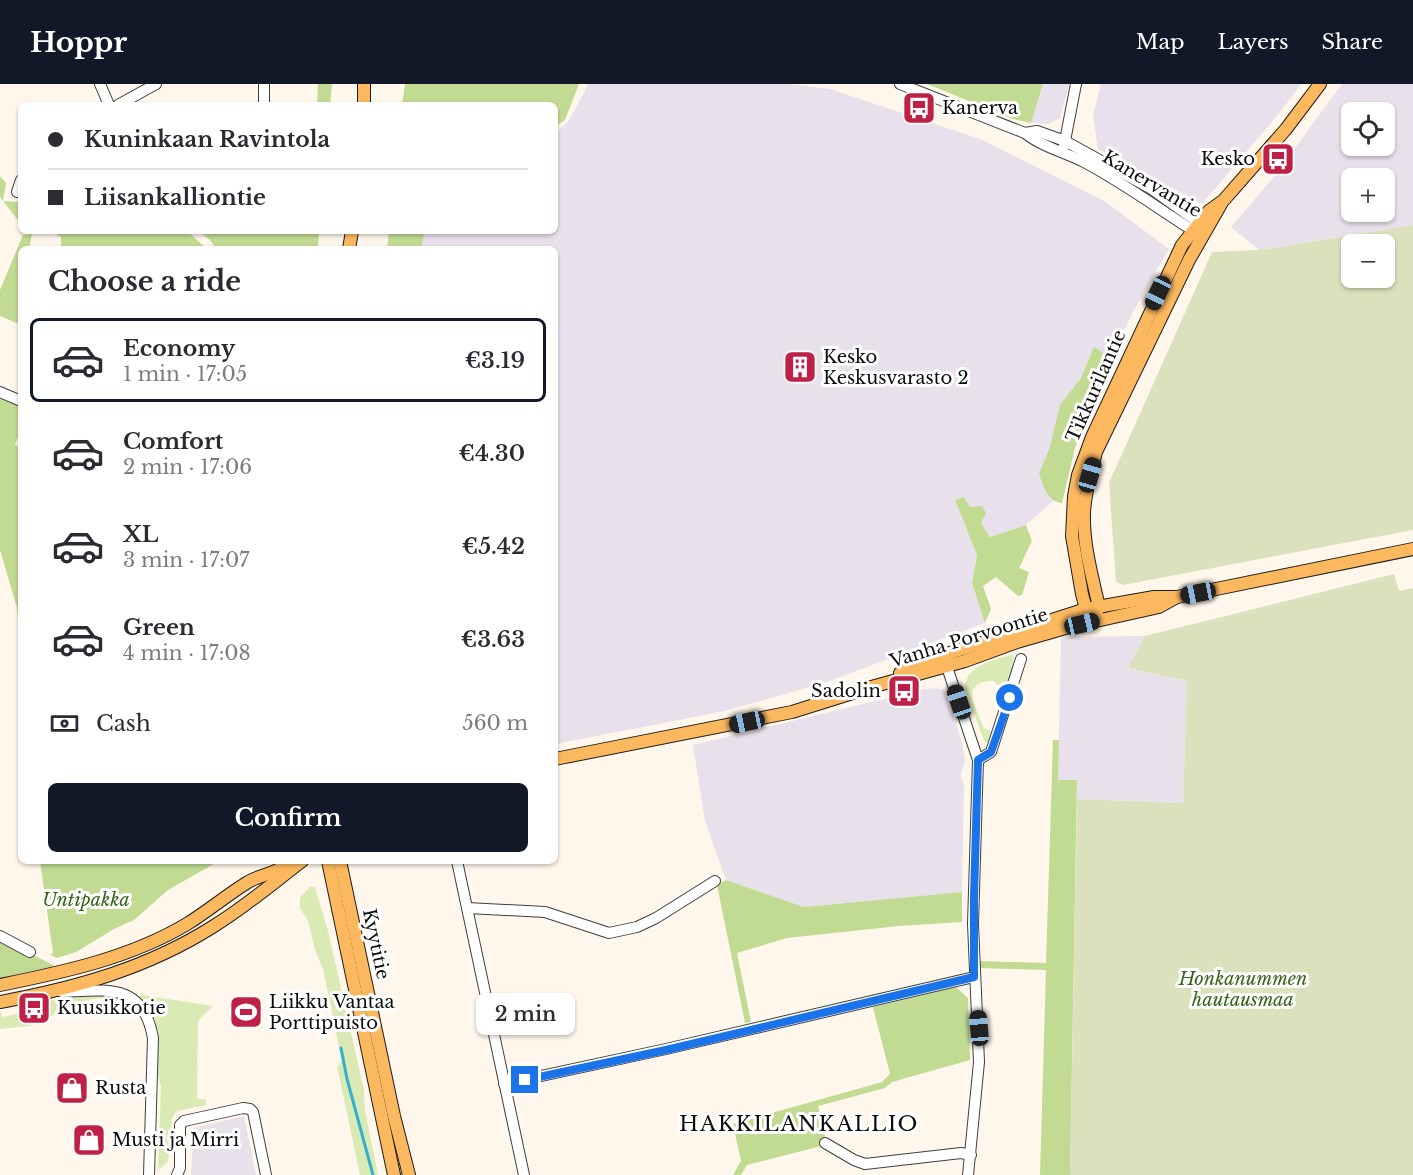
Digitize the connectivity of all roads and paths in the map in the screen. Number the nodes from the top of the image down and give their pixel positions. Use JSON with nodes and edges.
{"nodes":[{"id":1,"x":100,"y":84,"type":"edge"},
{"id":2,"x":156,"y":84,"type":"edge"},
{"id":3,"x":264,"y":84,"type":"edge"},
{"id":4,"x":364,"y":84,"type":"edge"},
{"id":5,"x":370,"y":84,"type":"edge"},
{"id":6,"x":900,"y":84,"type":"edge"},
{"id":7,"x":1076,"y":84,"type":"edge"},
{"id":8,"x":1320,"y":84,"type":"edge"},
{"id":9,"x":108,"y":102,"type":"edge"},
{"id":10,"x":123,"y":102,"type":"edge"},
{"id":11,"x":264,"y":102,"type":"edge"},
{"id":12,"x":364,"y":102,"type":"edge"},
{"id":13,"x":1064,"y":147,"type":"junction"},
{"id":14,"x":18,"y":189,"type":"edge"},
{"id":15,"x":17,"y":192,"type":"dead end"},
{"id":16,"x":1198,"y":229,"type":"junction"},
{"id":17,"x":0,"y":392,"type":"edge"},
{"id":18,"x":18,"y":400,"type":"edge"},
{"id":19,"x":1413,"y":549,"type":"edge"},
{"id":20,"x":1177,"y":597,"type":"junction"},
{"id":21,"x":1092,"y":608,"type":"junction"},
{"id":22,"x":1094,"y":621,"type":"junction"},
{"id":23,"x":1022,"y":659,"type":"dead end"},
{"id":24,"x":945,"y":660,"type":"junction"},
{"id":25,"x":558,"y":758,"type":"edge"},
{"id":26,"x":978,"y":760,"type":"junction"},
{"id":27,"x":287,"y":864,"type":"edge"},
{"id":28,"x":298,"y":864,"type":"edge"},
{"id":29,"x":329,"y":864,"type":"edge"},
{"id":30,"x":341,"y":864,"type":"edge"},
{"id":31,"x":458,"y":864,"type":"edge"},
{"id":32,"x":715,"y":880,"type":"dead end"},
{"id":33,"x":467,"y":908,"type":"junction"},
{"id":34,"x":0,"y":936,"type":"edge"},
{"id":35,"x":30,"y":952,"type":"dead end"},
{"id":36,"x":974,"y":977,"type":"junction"},
{"id":37,"x":0,"y":985,"type":"edge"},
{"id":38,"x":47,"y":993,"type":"junction"},
{"id":39,"x":0,"y":1002,"type":"edge"},
{"id":40,"x":504,"y":1084,"type":"junction"},
{"id":41,"x":825,"y":1143,"type":"dead end"},
{"id":42,"x":971,"y":1155,"type":"junction"},
{"id":43,"x":149,"y":1175,"type":"edge"},
{"id":44,"x":177,"y":1175,"type":"edge"},
{"id":45,"x":266,"y":1175,"type":"edge"},
{"id":46,"x":394,"y":1175,"type":"edge"},
{"id":47,"x":409,"y":1175,"type":"edge"},
{"id":48,"x":524,"y":1175,"type":"edge"},
{"id":49,"x":968,"y":1175,"type":"edge"}],
"edges":[{"from":1,"to":9,"type":"street"},
{"from":2,"to":10,"type":"street"},
{"from":3,"to":11,"type":"street"},
{"from":4,"to":12,"type":"main road"},
{"from":5,"to":12,"type":"main road"},
{"from":6,"to":13,"type":"street","name":"Kanervantie"},
{"from":7,"to":13,"type":"street"},
{"from":8,"to":16,"type":"main road","name":"Tikkurilantie"},
{"from":13,"to":16,"type":"street","name":"Kanervantie"},
{"from":14,"to":15,"type":"street"},
{"from":16,"to":21,"type":"main road","name":"Tikkurilantie"},
{"from":17,"to":18,"type":"street"},
{"from":19,"to":20,"type":"main road","name":"Vanha Porvoontie"},
{"from":20,"to":21,"type":"main road","name":"Vanha Porvoontie"},
{"from":20,"to":22,"type":"main road","name":"Vanha Porvoontie"},
{"from":21,"to":22,"type":"main road"},
{"from":21,"to":24,"type":"main road","name":"Vanha Porvoontie"},
{"from":22,"to":24,"type":"main road","name":"Vanha Porvoontie"},
{"from":23,"to":26,"type":"street"},
{"from":24,"to":25,"type":"main road","name":"Vanha Porvoontie"},
{"from":24,"to":26,"type":"street"},
{"from":26,"to":36,"type":"street"},
{"from":27,"to":37,"type":"main road"},
{"from":28,"to":38,"type":"main road"},
{"from":29,"to":46,"type":"main road","name":"Kyytitie"},
{"from":30,"to":47,"type":"main road","name":"Kyytitie"},
{"from":31,"to":33,"type":"street"},
{"from":32,"to":33,"type":"street"},
{"from":33,"to":40,"type":"street"},
{"from":34,"to":35,"type":"street"},
{"from":36,"to":40,"type":"street"},
{"from":36,"to":42,"type":"street"},
{"from":38,"to":39,"type":"main road"},
{"from":38,"to":43,"type":"street"},
{"from":40,"to":48,"type":"street"},
{"from":41,"to":42,"type":"street"},
{"from":42,"to":49,"type":"street"},
{"from":44,"to":45,"type":"street"}]}
